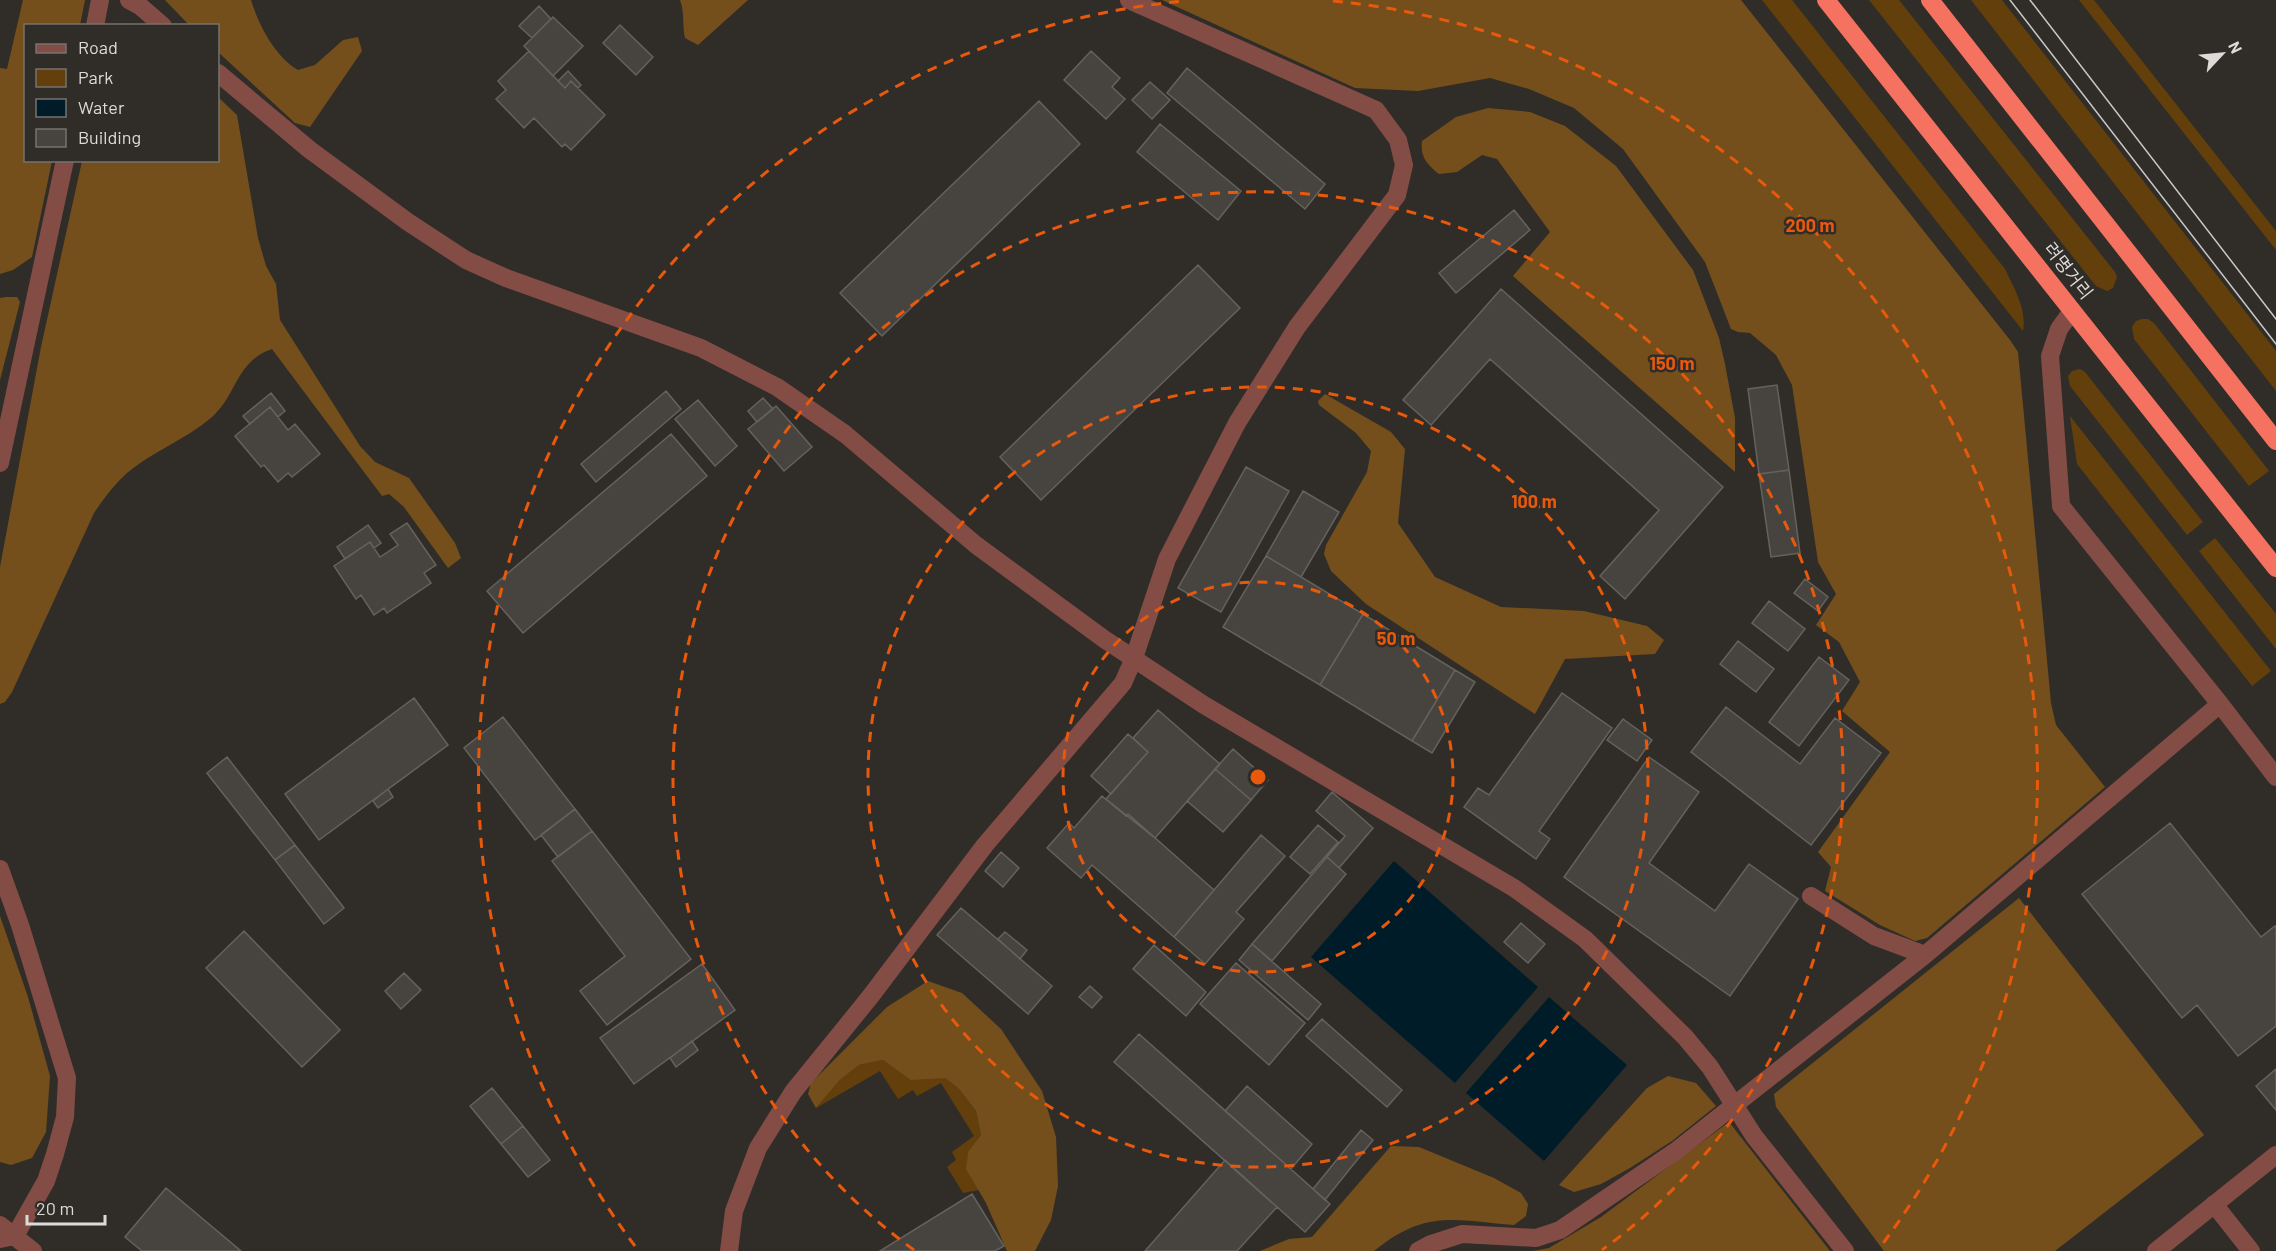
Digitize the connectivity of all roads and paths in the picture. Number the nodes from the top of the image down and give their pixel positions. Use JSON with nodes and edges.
{"nodes":[{"id":1,"x":100,"y":0,"type":"edge"},
{"id":2,"x":129,"y":0,"type":"edge"},
{"id":3,"x":1129,"y":0,"type":"edge"},
{"id":4,"x":1826,"y":0,"type":"edge"},
{"id":5,"x":1930,"y":0,"type":"edge"},
{"id":6,"x":95,"y":24,"type":"edge"},
{"id":7,"x":161,"y":24,"type":"edge"},
{"id":8,"x":219,"y":74,"type":"edge"},
{"id":9,"x":65,"y":162,"type":"edge"},
{"id":10,"x":2072,"y":311,"type":"junction"},
{"id":11,"x":2276,"y":441,"type":"edge"},
{"id":12,"x":0,"y":463,"type":"edge"},
{"id":13,"x":2276,"y":568,"type":"edge"},
{"id":14,"x":1134,"y":658,"type":"junction"},
{"id":15,"x":2220,"y":704,"type":"junction"},
{"id":16,"x":2276,"y":777,"type":"edge"},
{"id":17,"x":0,"y":869,"type":"edge"},
{"id":18,"x":1811,"y":896,"type":"dead end"},
{"id":19,"x":1925,"y":955,"type":"junction"},
{"id":20,"x":1737,"y":1105,"type":"junction"},
{"id":21,"x":2276,"y":1155,"type":"edge"},
{"id":22,"x":2214,"y":1204,"type":"junction"},
{"id":23,"x":0,"y":1225,"type":"edge"},
{"id":24,"x":7,"y":1238,"type":"edge"},
{"id":25,"x":33,"y":1251,"type":"edge"},
{"id":26,"x":729,"y":1251,"type":"edge"},
{"id":27,"x":1418,"y":1251,"type":"edge"},
{"id":28,"x":1845,"y":1251,"type":"edge"},
{"id":29,"x":2156,"y":1251,"type":"edge"},
{"id":30,"x":2251,"y":1251,"type":"edge"}],
"edges":[{"from":1,"to":6,"type":"street"},
{"from":2,"to":7,"type":"street"},
{"from":3,"to":14,"type":"street"},
{"from":4,"to":10,"type":"highway","name":"려명거리"},
{"from":5,"to":11,"type":"highway"},
{"from":8,"to":14,"type":"street"},
{"from":9,"to":12,"type":"street"},
{"from":10,"to":13,"type":"highway","name":"려명거리"},
{"from":10,"to":15,"type":"street"},
{"from":14,"to":20,"type":"street"},
{"from":14,"to":26,"type":"street"},
{"from":15,"to":16,"type":"street"},
{"from":15,"to":19,"type":"street"},
{"from":17,"to":24,"type":"street"},
{"from":18,"to":19,"type":"street"},
{"from":19,"to":20,"type":"street"},
{"from":20,"to":27,"type":"street"},
{"from":20,"to":28,"type":"street"},
{"from":21,"to":22,"type":"street"},
{"from":22,"to":29,"type":"street"},
{"from":22,"to":30,"type":"street"},
{"from":23,"to":24,"type":"street"},
{"from":24,"to":25,"type":"street"}]}
